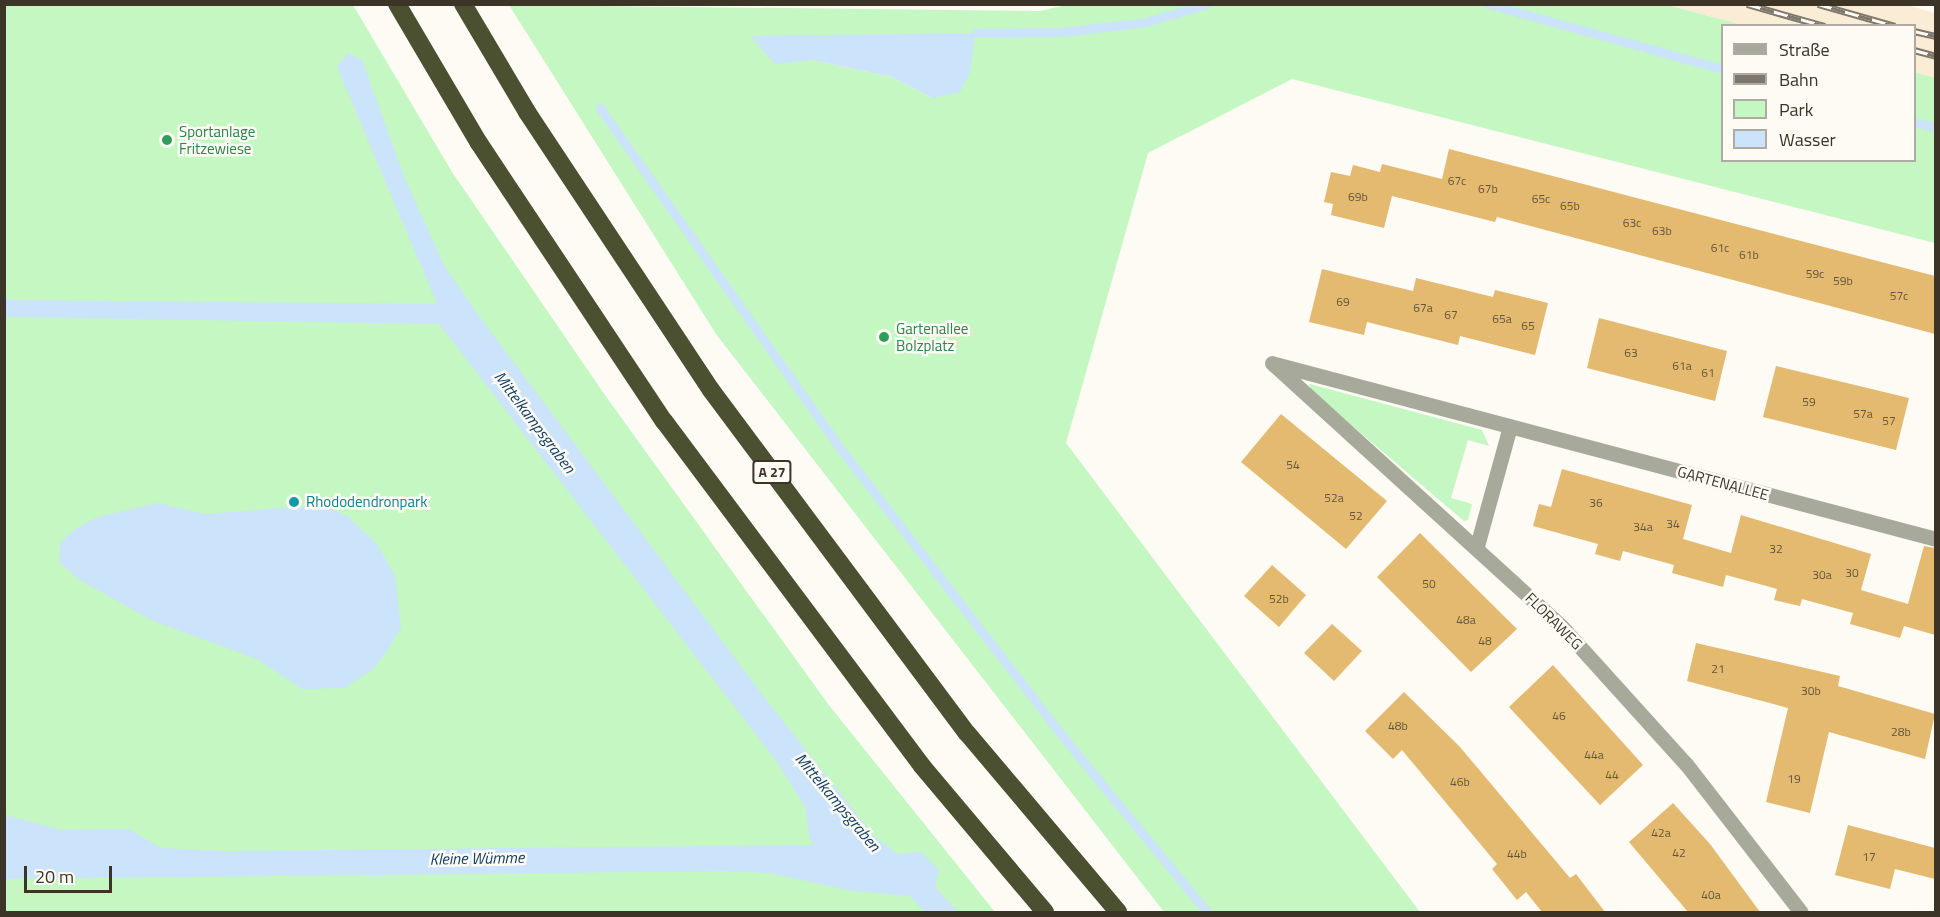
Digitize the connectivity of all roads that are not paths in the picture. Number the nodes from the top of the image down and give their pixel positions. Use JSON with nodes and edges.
{"nodes":[{"id":1,"x":397,"y":4,"type":"edge"},
{"id":2,"x":464,"y":4,"type":"edge"},
{"id":3,"x":1272,"y":363,"type":"joint"},
{"id":4,"x":1510,"y":426,"type":"junction"},
{"id":5,"x":1935,"y":539,"type":"edge"},
{"id":6,"x":1477,"y":546,"type":"junction"},
{"id":7,"x":1045,"y":912,"type":"edge"},
{"id":8,"x":1118,"y":912,"type":"edge"},
{"id":9,"x":1800,"y":912,"type":"edge"}],
"edges":[{"from":1,"to":7,"type":"highway"},
{"from":2,"to":8,"type":"highway","number":"A 27"},
{"from":3,"to":4,"type":"street","name":"GARTENALLEE"},
{"from":3,"to":6,"type":"street","name":"FLORAWEG"},
{"from":4,"to":5,"type":"street","name":"GARTENALLEE"},
{"from":4,"to":6,"type":"street"},
{"from":6,"to":9,"type":"street","name":"FLORAWEG"}]}
